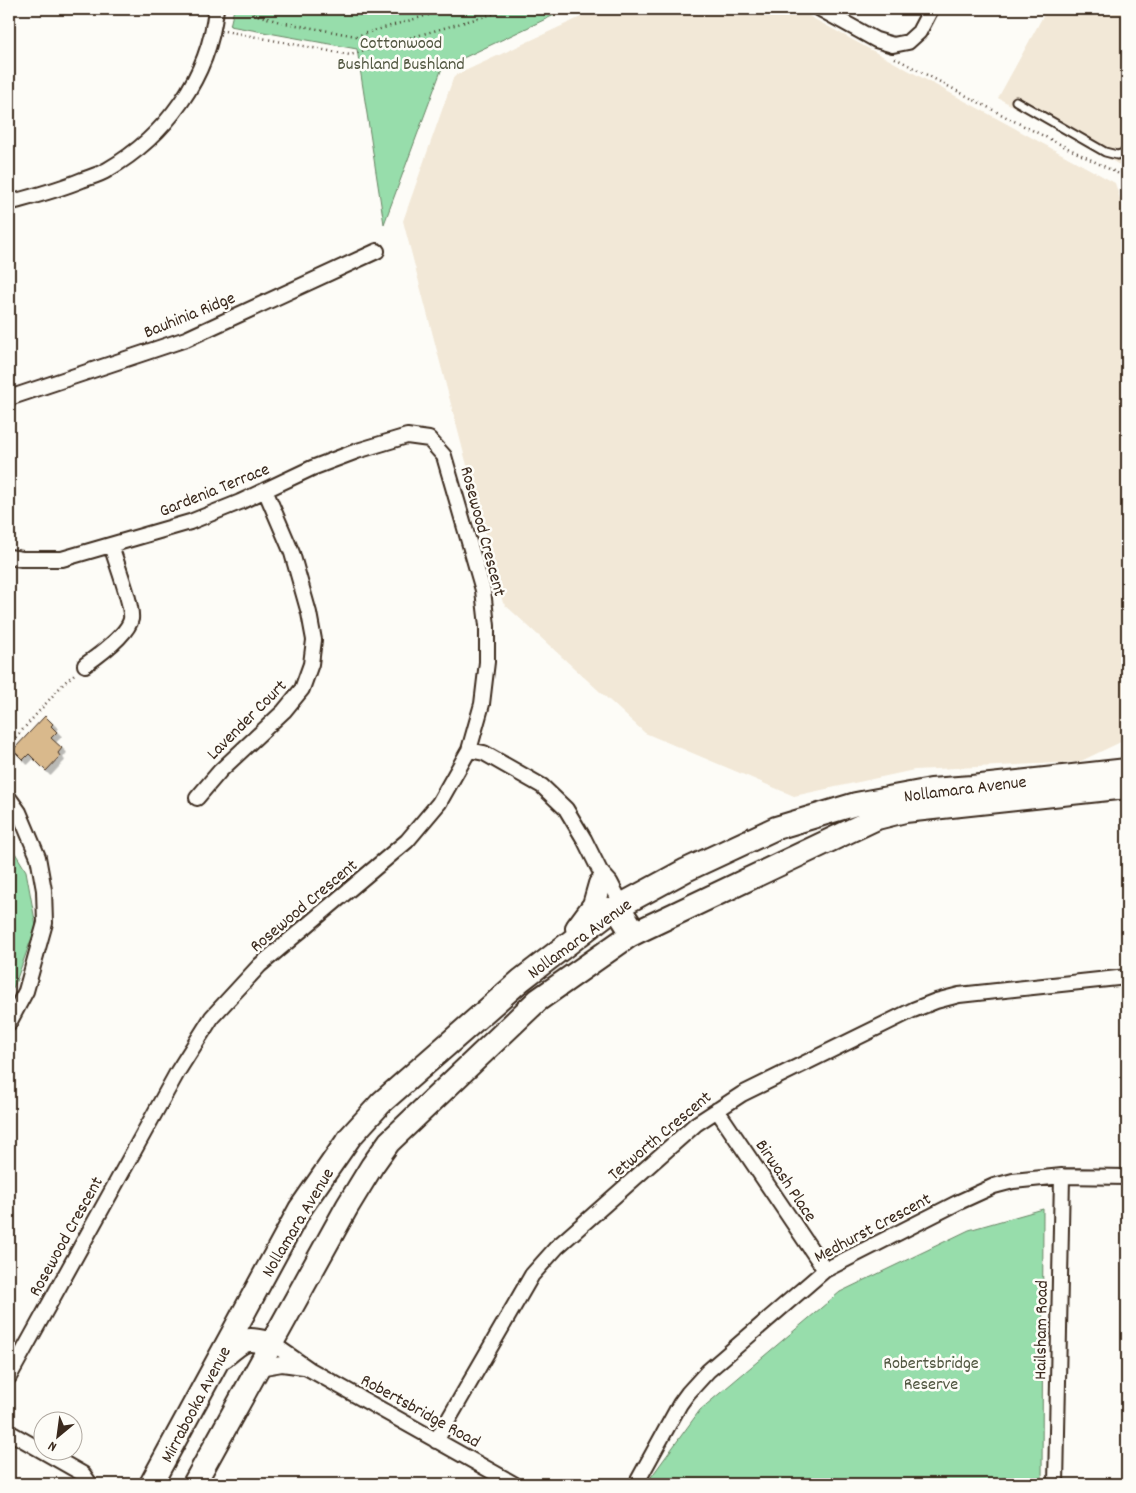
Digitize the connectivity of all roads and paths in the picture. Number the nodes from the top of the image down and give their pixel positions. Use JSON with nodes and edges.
{"nodes":[{"id":1,"x":216,"y":9,"type":"edge"},
{"id":2,"x":251,"y":9,"type":"edge"},
{"id":3,"x":449,"y":9,"type":"edge"},
{"id":4,"x":510,"y":9,"type":"edge"},
{"id":5,"x":800,"y":9,"type":"edge"},
{"id":6,"x":931,"y":9,"type":"edge"},
{"id":7,"x":815,"y":11,"type":"edge"},
{"id":8,"x":225,"y":31,"type":"dead end"},
{"id":9,"x":888,"y":55,"type":"dead end"},
{"id":10,"x":1016,"y":101,"type":"dead end"},
{"id":11,"x":1127,"y":152,"type":"edge"},
{"id":12,"x":1127,"y":182,"type":"edge"},
{"id":13,"x":9,"y":203,"type":"edge"},
{"id":14,"x":377,"y":251,"type":"dead end"},
{"id":15,"x":9,"y":398,"type":"edge"},
{"id":16,"x":429,"y":439,"type":"joint"},
{"id":17,"x":265,"y":490,"type":"junction"},
{"id":18,"x":111,"y":545,"type":"junction"},
{"id":19,"x":9,"y":557,"type":"edge"},
{"id":20,"x":85,"y":665,"type":"joint"},
{"id":21,"x":9,"y":745,"type":"edge"},
{"id":22,"x":469,"y":750,"type":"junction"},
{"id":23,"x":1127,"y":770,"type":"edge"},
{"id":24,"x":1127,"y":787,"type":"edge"},
{"id":25,"x":9,"y":798,"type":"edge"},
{"id":26,"x":197,"y":798,"type":"dead end"},
{"id":27,"x":763,"y":834,"type":"junction"},
{"id":28,"x":831,"y":839,"type":"junction"},
{"id":29,"x":603,"y":879,"type":"junction"},
{"id":30,"x":653,"y":887,"type":"junction"},
{"id":31,"x":617,"y":907,"type":"junction"},
{"id":32,"x":634,"y":934,"type":"junction"},
{"id":33,"x":564,"y":947,"type":"junction"},
{"id":34,"x":1127,"y":977,"type":"edge"},
{"id":35,"x":9,"y":1023,"type":"edge"},
{"id":36,"x":717,"y":1110,"type":"junction"},
{"id":37,"x":1062,"y":1176,"type":"junction"},
{"id":38,"x":1127,"y":1177,"type":"edge"},
{"id":39,"x":825,"y":1270,"type":"junction"},
{"id":40,"x":238,"y":1324,"type":"joint"},
{"id":41,"x":273,"y":1344,"type":"junction"},
{"id":42,"x":217,"y":1362,"type":"junction"},
{"id":43,"x":259,"y":1368,"type":"junction"},
{"id":44,"x":309,"y":1369,"type":"junction"},
{"id":45,"x":9,"y":1377,"type":"edge"},
{"id":46,"x":9,"y":1432,"type":"edge"},
{"id":47,"x":436,"y":1441,"type":"junction"},
{"id":48,"x":90,"y":1484,"type":"edge"},
{"id":49,"x":152,"y":1484,"type":"edge"},
{"id":50,"x":194,"y":1484,"type":"edge"},
{"id":51,"x":514,"y":1484,"type":"edge"},
{"id":52,"x":636,"y":1484,"type":"edge"},
{"id":53,"x":1056,"y":1484,"type":"edge"}],
"edges":[{"from":1,"to":13,"type":"street"},
{"from":2,"to":3,"type":"path"},
{"from":4,"to":8,"type":"path"},
{"from":5,"to":7,"type":"path"},
{"from":6,"to":7,"type":"street"},
{"from":9,"to":12,"type":"path"},
{"from":10,"to":11,"type":"lane"},
{"from":14,"to":15,"type":"street","name":"Bauhinia Ridge"},
{"from":16,"to":17,"type":"street","name":"Gardenia Terrace"},
{"from":16,"to":22,"type":"street","name":"Rosewood Crescent"},
{"from":17,"to":18,"type":"street","name":"Gardenia Terrace"},
{"from":17,"to":26,"type":"street","name":"Lavender Court"},
{"from":18,"to":19,"type":"street","name":"Gardenia Terrace"},
{"from":18,"to":20,"type":"street"},
{"from":20,"to":21,"type":"path"},
{"from":22,"to":29,"type":"street"},
{"from":22,"to":45,"type":"street","name":"Rosewood Crescent"},
{"from":23,"to":27,"type":"main road","name":"Nollamara Avenue"},
{"from":24,"to":28,"type":"main road","name":"Nollamara Avenue"},
{"from":25,"to":35,"type":"street"},
{"from":27,"to":28,"type":"main road"},
{"from":27,"to":30,"type":"main road","name":"Nollamara Avenue"},
{"from":28,"to":32,"type":"main road","name":"Nollamara Avenue"},
{"from":29,"to":30,"type":"main road"},
{"from":29,"to":31,"type":"street"},
{"from":29,"to":33,"type":"main road"},
{"from":30,"to":31,"type":"main road","name":"Nollamara Avenue"},
{"from":31,"to":32,"type":"street"},
{"from":31,"to":33,"type":"main road","name":"Nollamara Avenue"},
{"from":32,"to":41,"type":"main road","name":"Nollamara Avenue"},
{"from":33,"to":40,"type":"main road","name":"Nollamara Avenue"},
{"from":34,"to":36,"type":"street","name":"Tetworth Crescent"},
{"from":36,"to":39,"type":"street","name":"Birwash Place"},
{"from":36,"to":47,"type":"street","name":"Tetworth Crescent"},
{"from":37,"to":38,"type":"street","name":"Medhurst Crescent"},
{"from":37,"to":39,"type":"street","name":"Medhurst Crescent"},
{"from":37,"to":53,"type":"street","name":"Hailsham Road"},
{"from":39,"to":52,"type":"street","name":"Medhurst Crescent"},
{"from":40,"to":42,"type":"main road","name":"Mirrabooka Avenue"},
{"from":41,"to":42,"type":"main road"},
{"from":41,"to":43,"type":"main road","name":"Mirrabooka Avenue"},
{"from":41,"to":44,"type":"street","name":"Robertsbridge Road"},
{"from":42,"to":49,"type":"main road","name":"Mirrabooka Avenue"},
{"from":43,"to":44,"type":"street","name":"Robertsbridge Road"},
{"from":43,"to":50,"type":"main road","name":"Mirrabooka Avenue"},
{"from":44,"to":47,"type":"street","name":"Robertsbridge Road"},
{"from":46,"to":48,"type":"street"},
{"from":47,"to":51,"type":"street","name":"Robertsbridge Road"}]}
